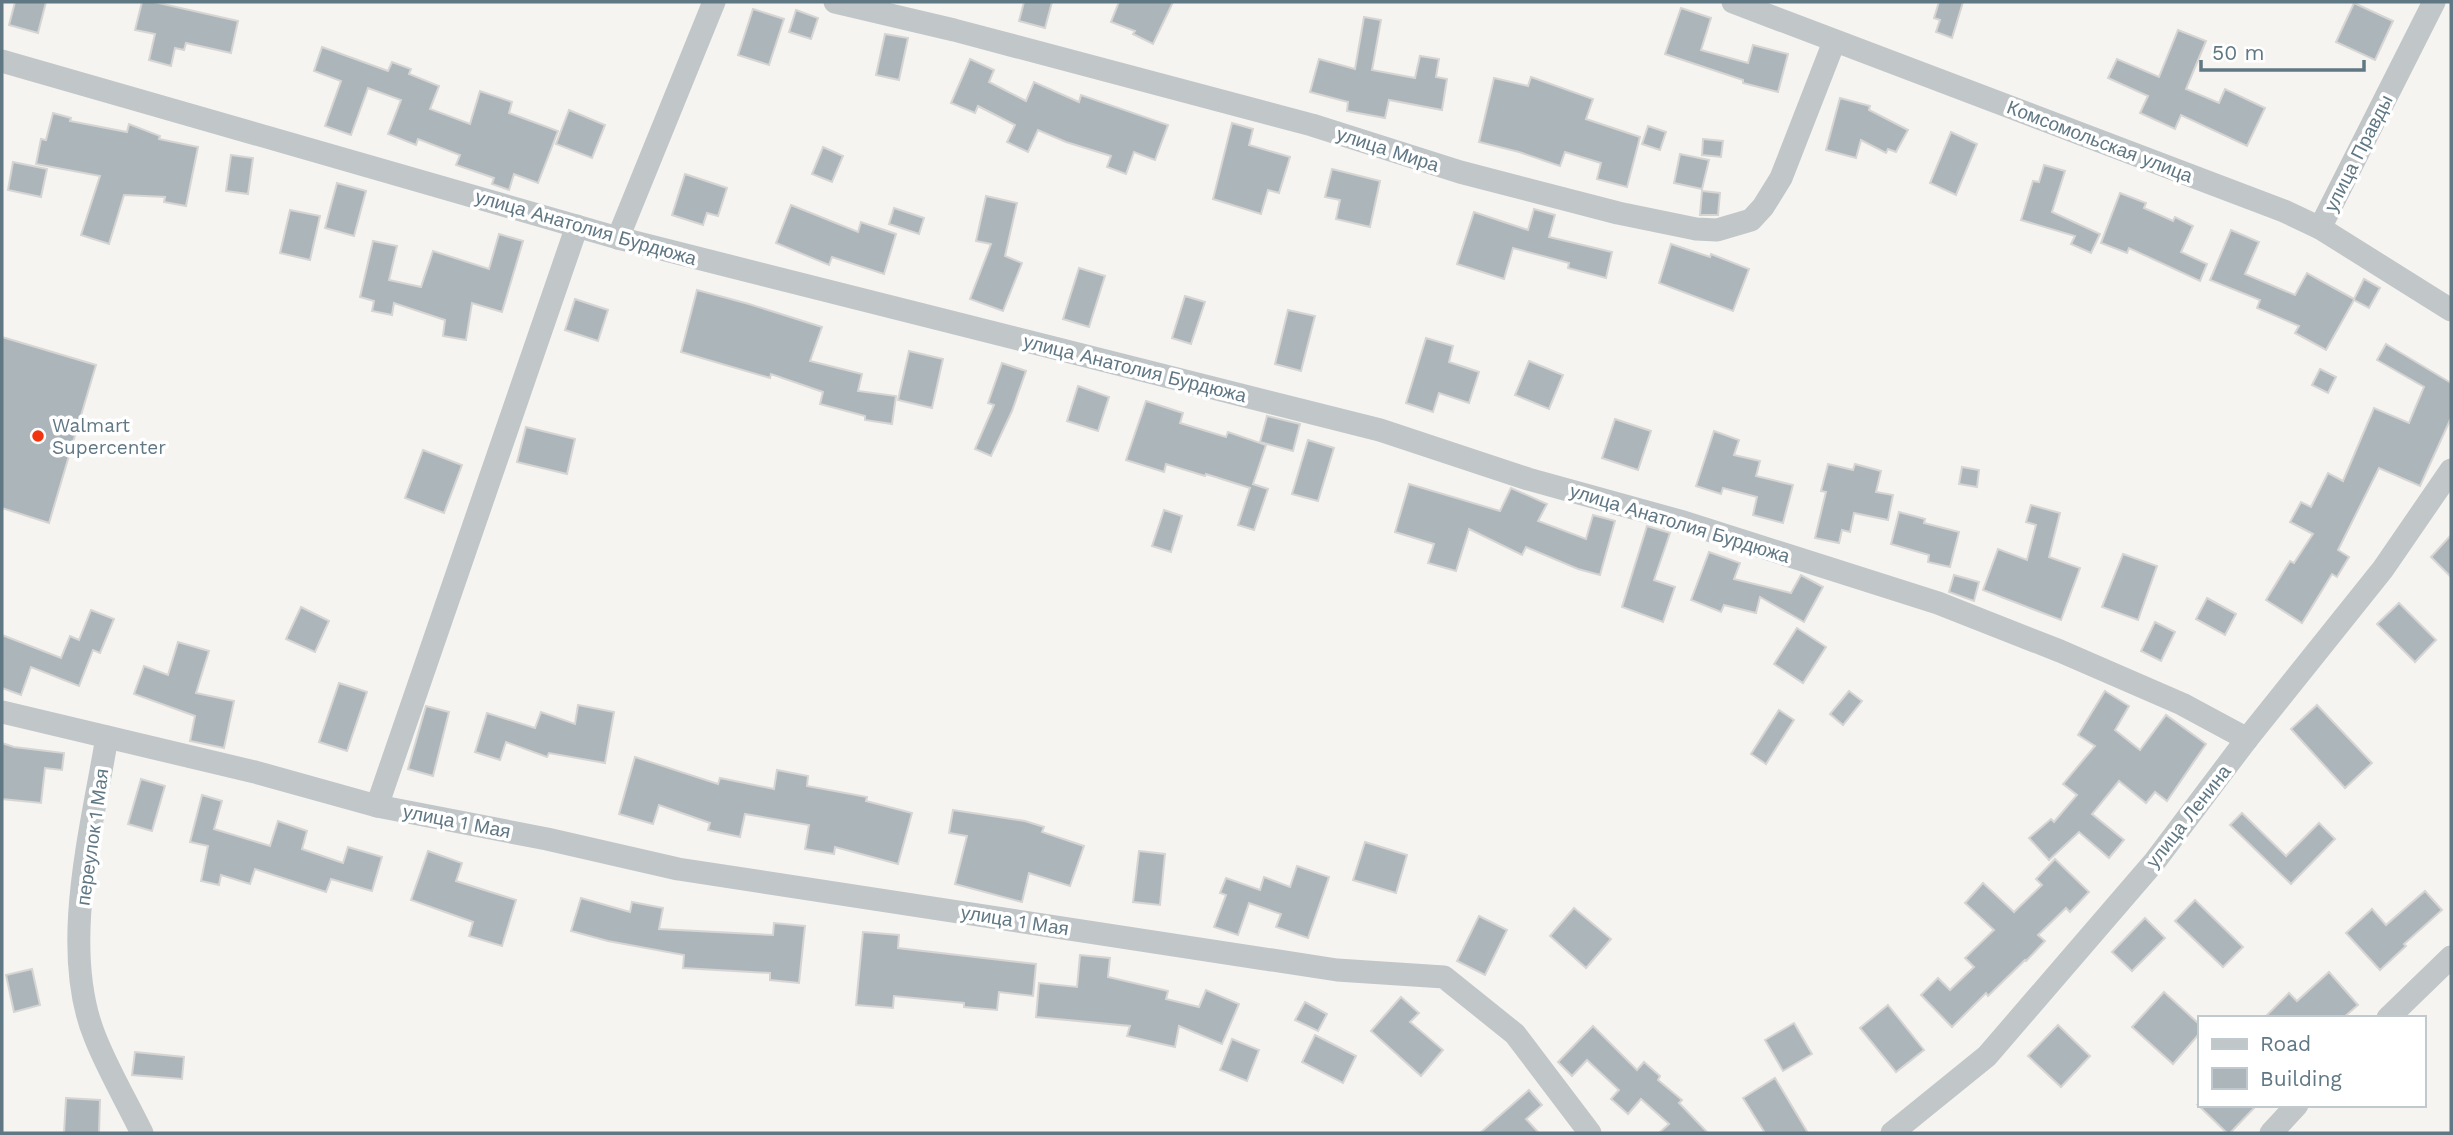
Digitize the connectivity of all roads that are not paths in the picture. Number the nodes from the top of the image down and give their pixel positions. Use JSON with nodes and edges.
{"nodes":[{"id":1,"x":714,"y":2,"type":"edge"},
{"id":2,"x":835,"y":2,"type":"edge"},
{"id":3,"x":1733,"y":2,"type":"edge"},
{"id":4,"x":2434,"y":2,"type":"edge"},
{"id":5,"x":1835,"y":42,"type":"junction"},
{"id":6,"x":2,"y":61,"type":"edge"},
{"id":7,"x":577,"y":226,"type":"junction"},
{"id":8,"x":2320,"y":228,"type":"junction"},
{"id":9,"x":618,"y":238,"type":"junction"},
{"id":10,"x":2451,"y":310,"type":"edge"},
{"id":11,"x":2451,"y":470,"type":"edge"},
{"id":12,"x":2,"y":712,"type":"edge"},
{"id":13,"x":107,"y":737,"type":"junction"},
{"id":14,"x":2247,"y":739,"type":"junction"},
{"id":15,"x":377,"y":806,"type":"junction"},
{"id":16,"x":2451,"y":957,"type":"edge"},
{"id":17,"x":2390,"y":1016,"type":"edge"},
{"id":18,"x":2295,"y":1107,"type":"edge"},
{"id":19,"x":142,"y":1133,"type":"edge"},
{"id":20,"x":1590,"y":1133,"type":"edge"},
{"id":21,"x":1892,"y":1133,"type":"edge"},
{"id":22,"x":2271,"y":1133,"type":"edge"}],
"edges":[{"from":1,"to":9,"type":"street"},
{"from":2,"to":5,"type":"street","name":"улица Мира"},
{"from":3,"to":5,"type":"street","name":"Комсомольская улица"},
{"from":4,"to":8,"type":"street","name":"улица Правды"},
{"from":5,"to":8,"type":"street","name":"Комсомольская улица"},
{"from":6,"to":7,"type":"street","name":"улица Анатолия Бурдюжа"},
{"from":7,"to":9,"type":"street","name":"улица Анатолия Бурдюжа"},
{"from":7,"to":15,"type":"street","name":"улица 1 Мая"},
{"from":8,"to":10,"type":"street","name":"Комсомольская улица"},
{"from":9,"to":14,"type":"street","name":"улица Анатолия Бурдюжа"},
{"from":11,"to":14,"type":"street","name":"улица Ленина"},
{"from":12,"to":13,"type":"street","name":"улица 1 Мая"},
{"from":13,"to":15,"type":"street","name":"улица 1 Мая"},
{"from":13,"to":19,"type":"street","name":"переулок 1 Мая"},
{"from":14,"to":21,"type":"street","name":"улица Ленина"},
{"from":15,"to":20,"type":"street","name":"улица 1 Мая"},
{"from":16,"to":17,"type":"street"},
{"from":18,"to":22,"type":"street"}]}
